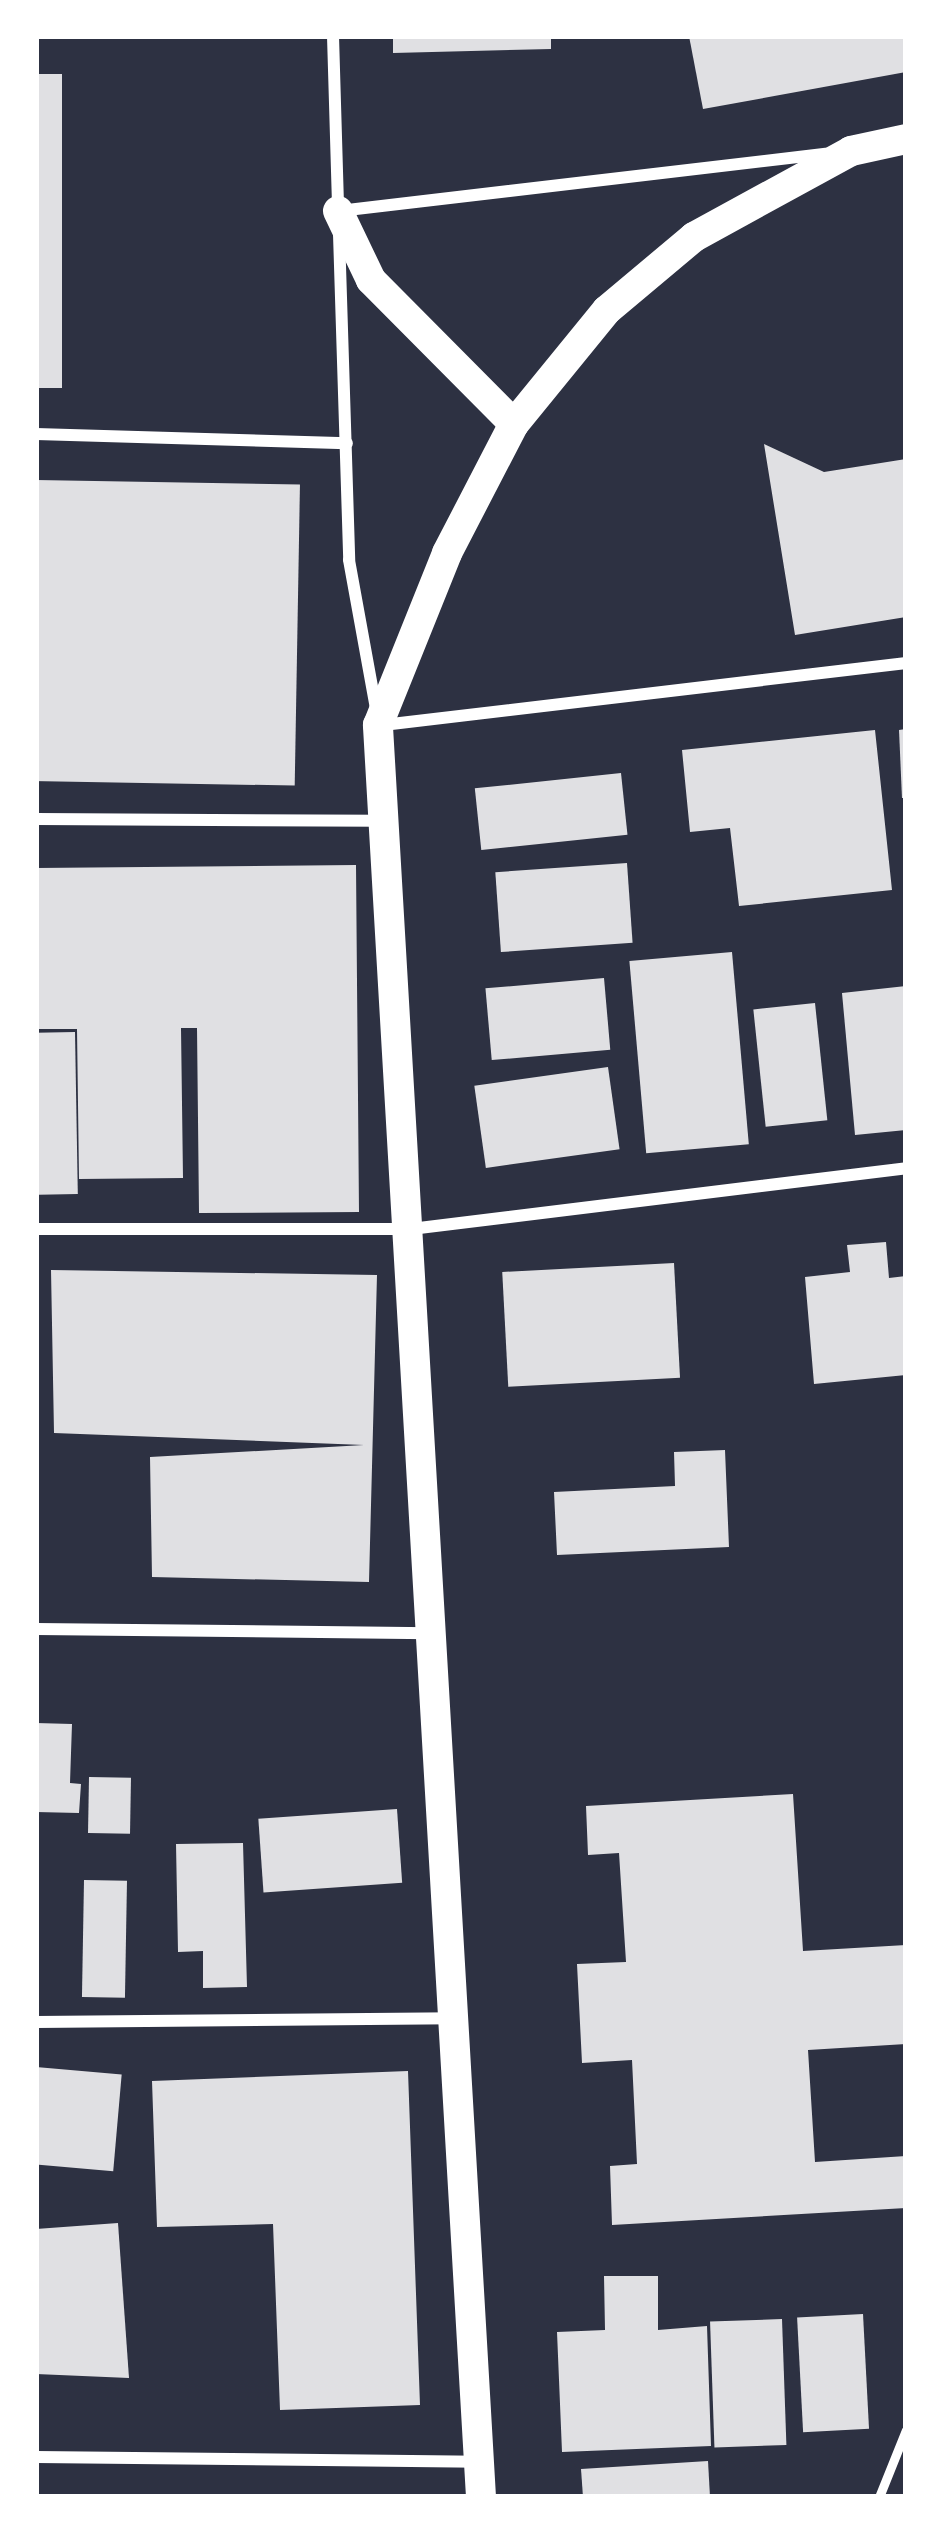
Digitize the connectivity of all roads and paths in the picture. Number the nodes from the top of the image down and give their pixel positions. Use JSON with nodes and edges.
{"nodes":[{"id":1,"x":333,"y":36,"type":"edge"},
{"id":2,"x":906,"y":139,"type":"edge"},
{"id":3,"x":851,"y":151,"type":"junction"},
{"id":4,"x":338,"y":212,"type":"junction"},
{"id":5,"x":514,"y":424,"type":"junction"},
{"id":6,"x":36,"y":434,"type":"edge"},
{"id":7,"x":347,"y":443,"type":"junction"},
{"id":8,"x":906,"y":663,"type":"edge"},
{"id":9,"x":378,"y":725,"type":"junction"},
{"id":10,"x":36,"y":819,"type":"edge"},
{"id":11,"x":380,"y":821,"type":"junction"},
{"id":12,"x":906,"y":1168,"type":"edge"},
{"id":13,"x":36,"y":1229,"type":"edge"},
{"id":14,"x":411,"y":1229,"type":"junction"},
{"id":15,"x":36,"y":1629,"type":"edge"},
{"id":16,"x":433,"y":1633,"type":"junction"},
{"id":17,"x":455,"y":2018,"type":"junction"},
{"id":18,"x":36,"y":2022,"type":"edge"},
{"id":19,"x":906,"y":2430,"type":"edge"},
{"id":20,"x":36,"y":2457,"type":"edge"},
{"id":21,"x":479,"y":2462,"type":"junction"},
{"id":22,"x":482,"y":2497,"type":"edge"},
{"id":23,"x":878,"y":2497,"type":"edge"}],
"edges":[{"from":1,"to":4,"type":"street"},
{"from":2,"to":3,"type":"main road"},
{"from":3,"to":4,"type":"street"},
{"from":3,"to":5,"type":"main road"},
{"from":4,"to":5,"type":"main road"},
{"from":4,"to":7,"type":"street"},
{"from":5,"to":9,"type":"main road"},
{"from":6,"to":7,"type":"street"},
{"from":7,"to":9,"type":"street"},
{"from":8,"to":9,"type":"street"},
{"from":9,"to":11,"type":"main road"},
{"from":10,"to":11,"type":"street"},
{"from":11,"to":14,"type":"main road"},
{"from":12,"to":14,"type":"street"},
{"from":13,"to":14,"type":"street"},
{"from":14,"to":16,"type":"main road"},
{"from":15,"to":16,"type":"street"},
{"from":16,"to":17,"type":"main road"},
{"from":17,"to":18,"type":"street"},
{"from":17,"to":21,"type":"main road"},
{"from":19,"to":23,"type":"lane"},
{"from":20,"to":21,"type":"street"},
{"from":21,"to":22,"type":"main road"}]}
